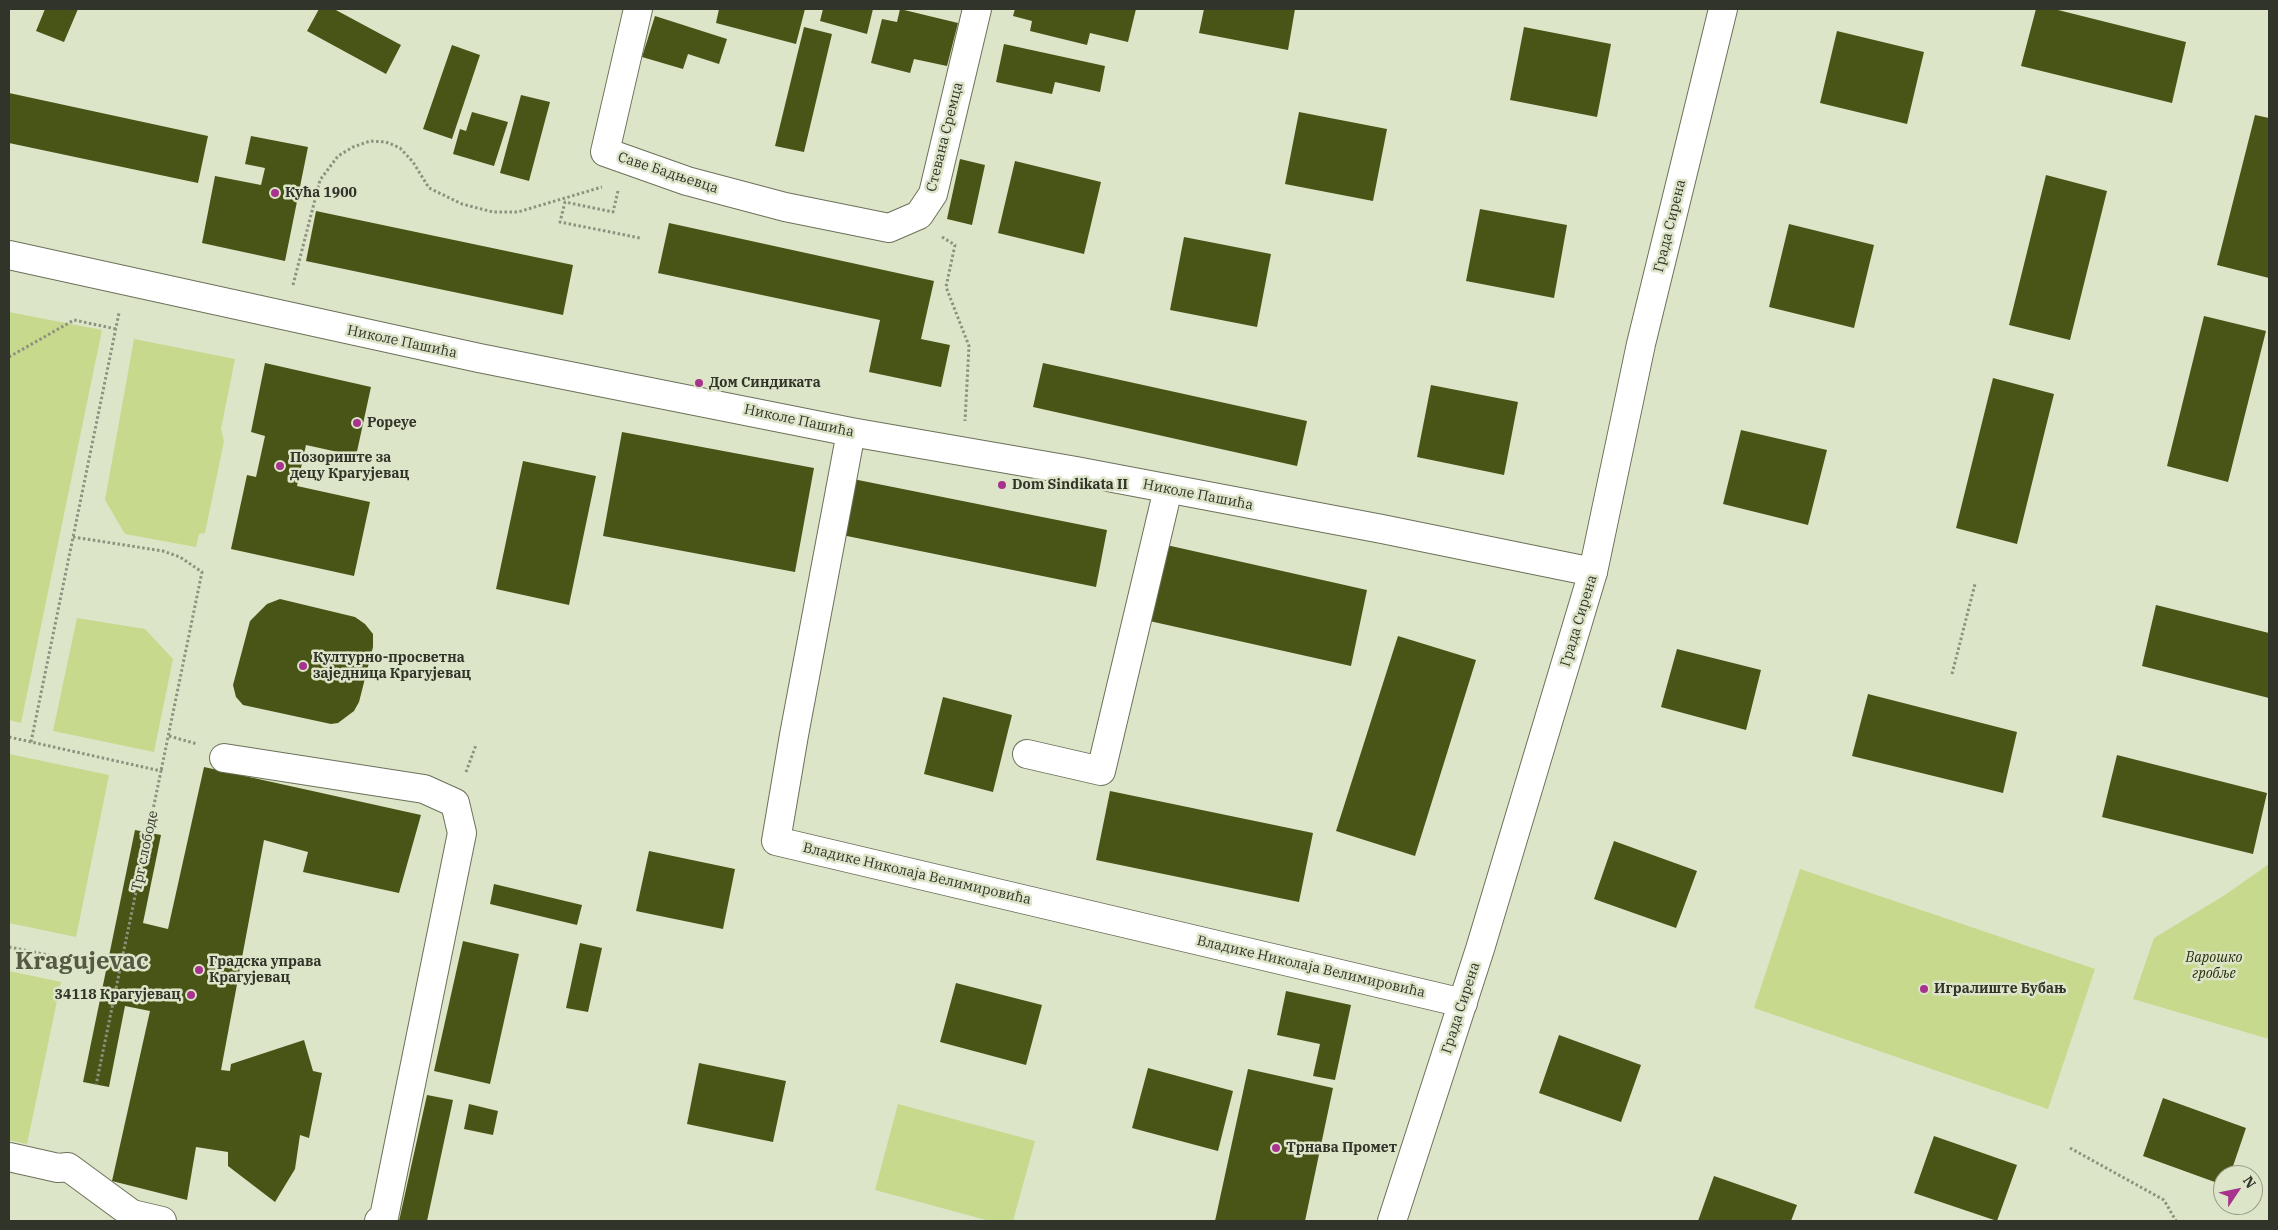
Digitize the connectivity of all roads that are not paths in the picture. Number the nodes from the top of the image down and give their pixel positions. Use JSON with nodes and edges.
{"nodes":[{"id":1,"x":638,"y":9,"type":"edge"},
{"id":2,"x":977,"y":9,"type":"edge"},
{"id":3,"x":1723,"y":9,"type":"edge"},
{"id":4,"x":785,"y":207,"type":"joint"},
{"id":5,"x":9,"y":255,"type":"edge"},
{"id":6,"x":851,"y":432,"type":"junction"},
{"id":7,"x":1168,"y":489,"type":"junction"},
{"id":8,"x":1593,"y":572,"type":"junction"},
{"id":9,"x":1027,"y":754,"type":"dead end"},
{"id":10,"x":224,"y":758,"type":"dead end"},
{"id":11,"x":1463,"y":1003,"type":"junction"},
{"id":12,"x":9,"y":1157,"type":"edge"},
{"id":13,"x":162,"y":1221,"type":"edge"},
{"id":14,"x":379,"y":1221,"type":"edge"},
{"id":15,"x":1392,"y":1221,"type":"edge"}],
"edges":[{"from":1,"to":4,"type":"street","name":"Саве Бадњевца"},
{"from":2,"to":4,"type":"street","name":"Стевана Сремца"},
{"from":3,"to":8,"type":"street","name":"Града Сирена"},
{"from":5,"to":6,"type":"street","name":"Николе Пашића"},
{"from":6,"to":7,"type":"street","name":"Николе Пашића"},
{"from":6,"to":11,"type":"street","name":"Владике Николаја Велимировића"},
{"from":7,"to":8,"type":"street","name":"Николе Пашића"},
{"from":7,"to":9,"type":"street"},
{"from":8,"to":11,"type":"street","name":"Града Сирена"},
{"from":10,"to":14,"type":"street"},
{"from":11,"to":15,"type":"street","name":"Града Сирена"},
{"from":12,"to":13,"type":"street"}]}
